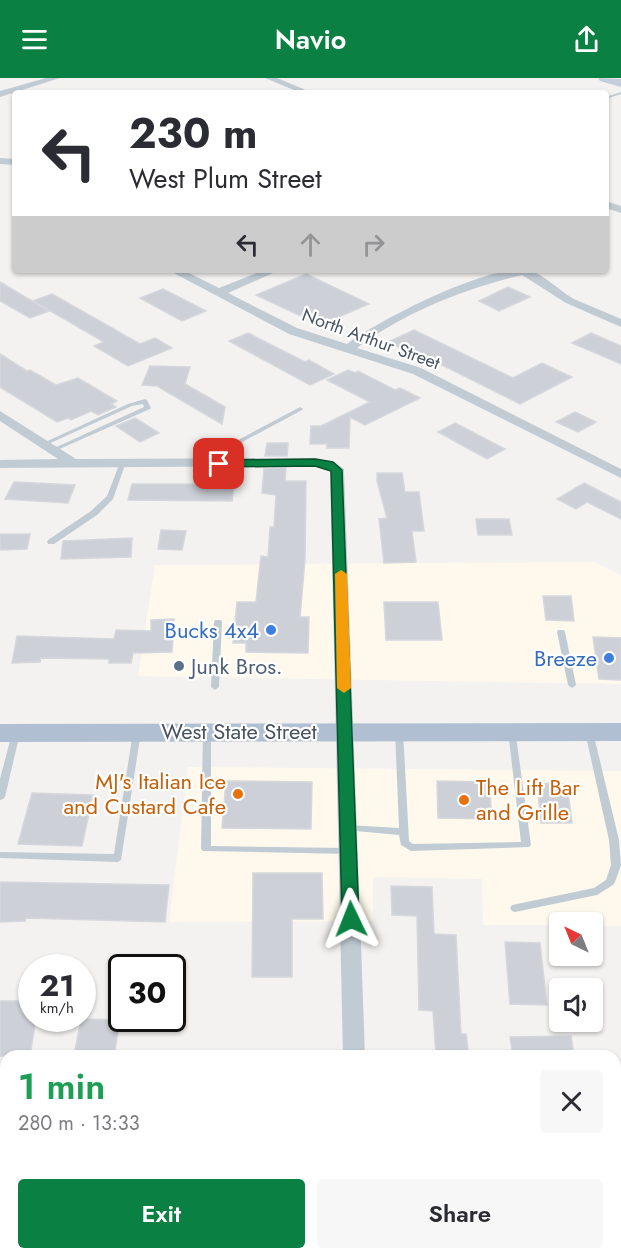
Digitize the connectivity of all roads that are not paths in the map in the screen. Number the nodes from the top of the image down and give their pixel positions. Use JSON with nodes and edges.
{"nodes":[{"id":1,"x":57,"y":78,"type":"edge"},
{"id":2,"x":269,"y":78,"type":"edge"},
{"id":3,"x":604,"y":78,"type":"edge"},
{"id":4,"x":27,"y":86,"type":"junction"},
{"id":5,"x":14,"y":90,"type":"edge"},
{"id":6,"x":36,"y":90,"type":"edge"},
{"id":7,"x":301,"y":90,"type":"edge"},
{"id":8,"x":620,"y":91,"type":"edge"},
{"id":9,"x":180,"y":273,"type":"edge"},
{"id":10,"x":266,"y":273,"type":"edge"},
{"id":11,"x":516,"y":273,"type":"edge"},
{"id":12,"x":526,"y":273,"type":"edge"},
{"id":13,"x":218,"y":292,"type":"junction"},
{"id":14,"x":621,"y":323,"type":"edge"},
{"id":15,"x":348,"y":350,"type":"junction"},
{"id":16,"x":300,"y":409,"type":"dead end"},
{"id":17,"x":0,"y":415,"type":"edge"},
{"id":18,"x":49,"y":447,"type":"junction"},
{"id":19,"x":219,"y":464,"type":"junction"},
{"id":20,"x":0,"y":465,"type":"edge"},
{"id":21,"x":75,"y":465,"type":"junction"},
{"id":22,"x":123,"y":465,"type":"junction"},
{"id":23,"x":621,"y":474,"type":"edge"},
{"id":24,"x":51,"y":542,"type":"dead end"},
{"id":25,"x":218,"y":622,"type":"dead end"},
{"id":26,"x":561,"y":632,"type":"dead end"},
{"id":27,"x":572,"y":685,"type":"dead end"},
{"id":28,"x":215,"y":687,"type":"dead end"},
{"id":29,"x":345,"y":731,"type":"junction"},
{"id":30,"x":399,"y":731,"type":"junction"},
{"id":31,"x":512,"y":731,"type":"junction"},
{"id":32,"x":137,"y":732,"type":"junction"},
{"id":33,"x":207,"y":732,"type":"junction"},
{"id":34,"x":589,"y":732,"type":"junction"},
{"id":35,"x":621,"y":732,"type":"edge"},
{"id":36,"x":8,"y":733,"type":"edge"},
{"id":37,"x":0,"y":797,"type":"edge"},
{"id":38,"x":348,"y":828,"type":"junction"},
{"id":39,"x":403,"y":832,"type":"junction"},
{"id":40,"x":349,"y":851,"type":"junction"},
{"id":41,"x":0,"y":855,"type":"edge"},
{"id":42,"x":515,"y":908,"type":"dead end"},
{"id":43,"x":354,"y":1050,"type":"edge"}],
"edges":[{"from":1,"to":4,"type":"street"},
{"from":2,"to":7,"type":"street"},
{"from":3,"to":8,"type":"street"},
{"from":4,"to":5,"type":"street"},
{"from":4,"to":6,"type":"street"},
{"from":9,"to":13,"type":"street","name":"North Arthur Street"},
{"from":10,"to":13,"type":"street"},
{"from":11,"to":15,"type":"street"},
{"from":12,"to":14,"type":"street"},
{"from":13,"to":15,"type":"street","name":"North Arthur Street"},
{"from":15,"to":23,"type":"street","name":"North Arthur Street"},
{"from":16,"to":19,"type":"lane"},
{"from":17,"to":18,"type":"street"},
{"from":18,"to":18,"type":"lane"},
{"from":18,"to":21,"type":"street"},
{"from":19,"to":22,"type":"street"},
{"from":19,"to":29,"type":"street"},
{"from":20,"to":21,"type":"street"},
{"from":21,"to":22,"type":"street"},
{"from":22,"to":24,"type":"lane"},
{"from":25,"to":28,"type":"lane"},
{"from":26,"to":27,"type":"lane"},
{"from":29,"to":30,"type":"main road","name":"West State Street"},
{"from":29,"to":33,"type":"main road","name":"West State Street"},
{"from":29,"to":38,"type":"street"},
{"from":30,"to":31,"type":"main road","name":"West State Street"},
{"from":30,"to":39,"type":"lane"},
{"from":31,"to":34,"type":"main road","name":"West State Street"},
{"from":31,"to":39,"type":"lane"},
{"from":32,"to":33,"type":"main road","name":"West State Street"},
{"from":32,"to":36,"type":"main road","name":"West State Street"},
{"from":32,"to":41,"type":"lane"},
{"from":33,"to":40,"type":"lane"},
{"from":34,"to":35,"type":"main road","name":"West State Street"},
{"from":34,"to":42,"type":"lane"},
{"from":36,"to":37,"type":"lane"},
{"from":38,"to":39,"type":"lane"},
{"from":38,"to":40,"type":"street"},
{"from":40,"to":43,"type":"street"}]}
